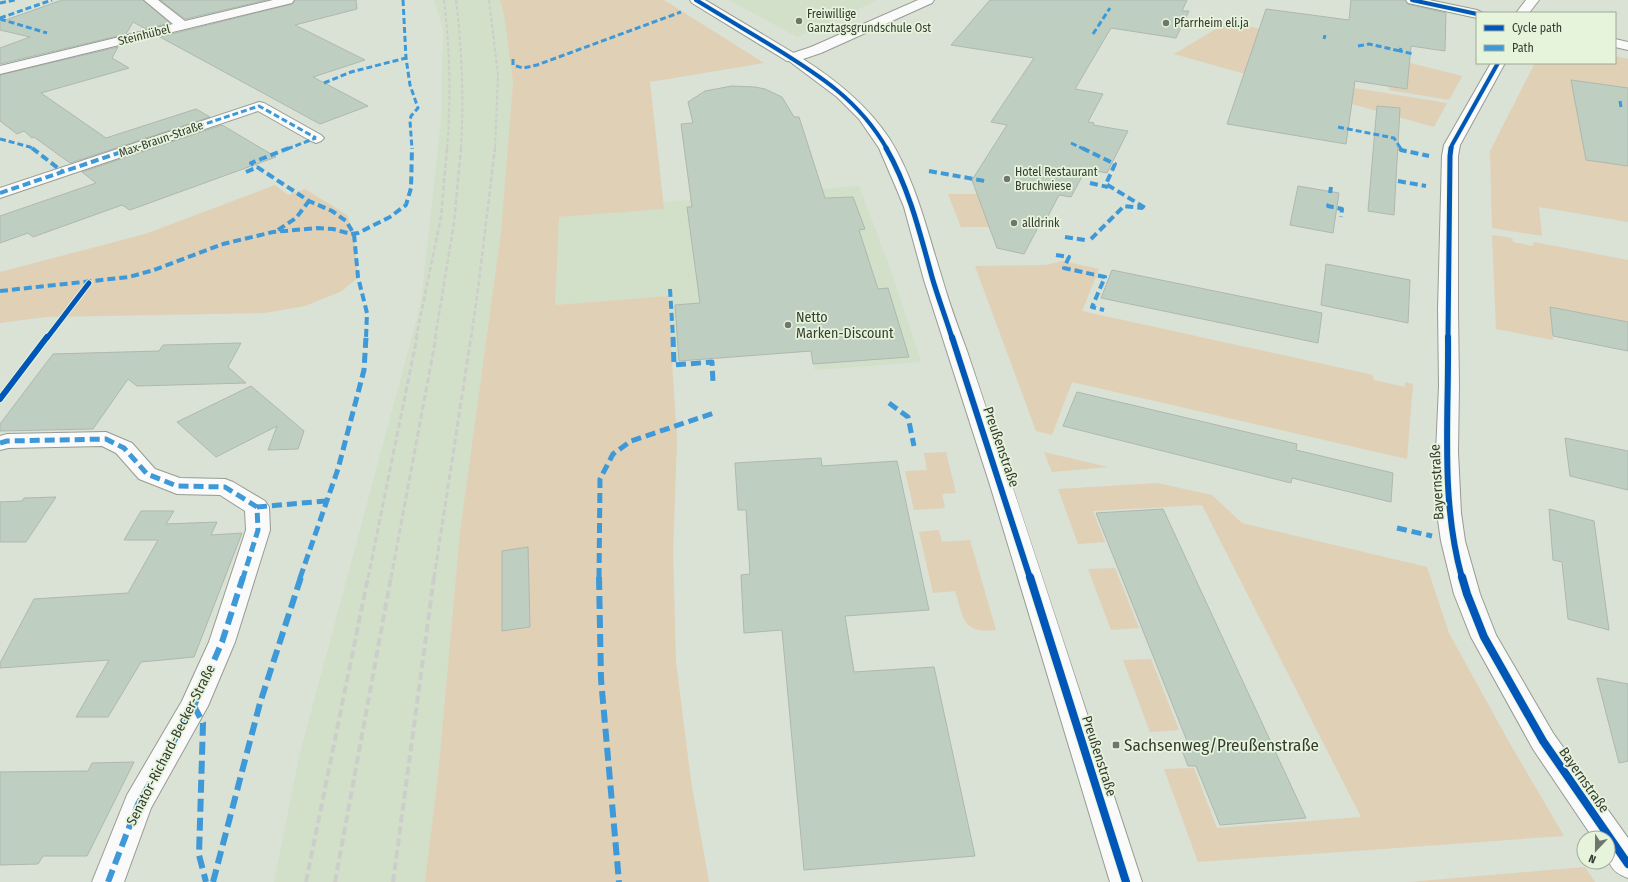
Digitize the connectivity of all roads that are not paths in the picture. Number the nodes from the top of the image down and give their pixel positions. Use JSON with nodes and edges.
{"nodes":[{"id":1,"x":150,"y":0,"type":"edge"},
{"id":2,"x":288,"y":0,"type":"edge"},
{"id":3,"x":696,"y":0,"type":"edge"},
{"id":4,"x":928,"y":0,"type":"edge"},
{"id":5,"x":1412,"y":0,"type":"edge"},
{"id":6,"x":1534,"y":0,"type":"edge"},
{"id":7,"x":1523,"y":12,"type":"edge"},
{"id":8,"x":1476,"y":14,"type":"edge"},
{"id":9,"x":183,"y":26,"type":"junction"},
{"id":10,"x":1616,"y":43,"type":"edge"},
{"id":11,"x":1628,"y":46,"type":"edge"},
{"id":12,"x":792,"y":58,"type":"junction"},
{"id":13,"x":1497,"y":64,"type":"edge"},
{"id":14,"x":0,"y":70,"type":"edge"},
{"id":15,"x":316,"y":138,"type":"dead end"},
{"id":16,"x":0,"y":193,"type":"edge"},
{"id":17,"x":0,"y":443,"type":"edge"},
{"id":18,"x":1628,"y":864,"type":"edge"},
{"id":19,"x":108,"y":882,"type":"edge"},
{"id":20,"x":1126,"y":882,"type":"edge"}],
"edges":[{"from":1,"to":9,"type":"street"},
{"from":2,"to":9,"type":"street","name":"Steinhübel"},
{"from":3,"to":12,"type":"street","name":"Preußenstraße"},
{"from":4,"to":12,"type":"street"},
{"from":5,"to":8,"type":"street"},
{"from":6,"to":7,"type":"street"},
{"from":9,"to":14,"type":"street","name":"Steinhübel"},
{"from":10,"to":11,"type":"street"},
{"from":12,"to":20,"type":"street","name":"Preußenstraße"},
{"from":13,"to":18,"type":"street","name":"Bayernstraße"},
{"from":15,"to":16,"type":"street","name":"Max-Braun-Straße"},
{"from":17,"to":19,"type":"street","name":"Senator-Richard-Becker-Straße"}]}
